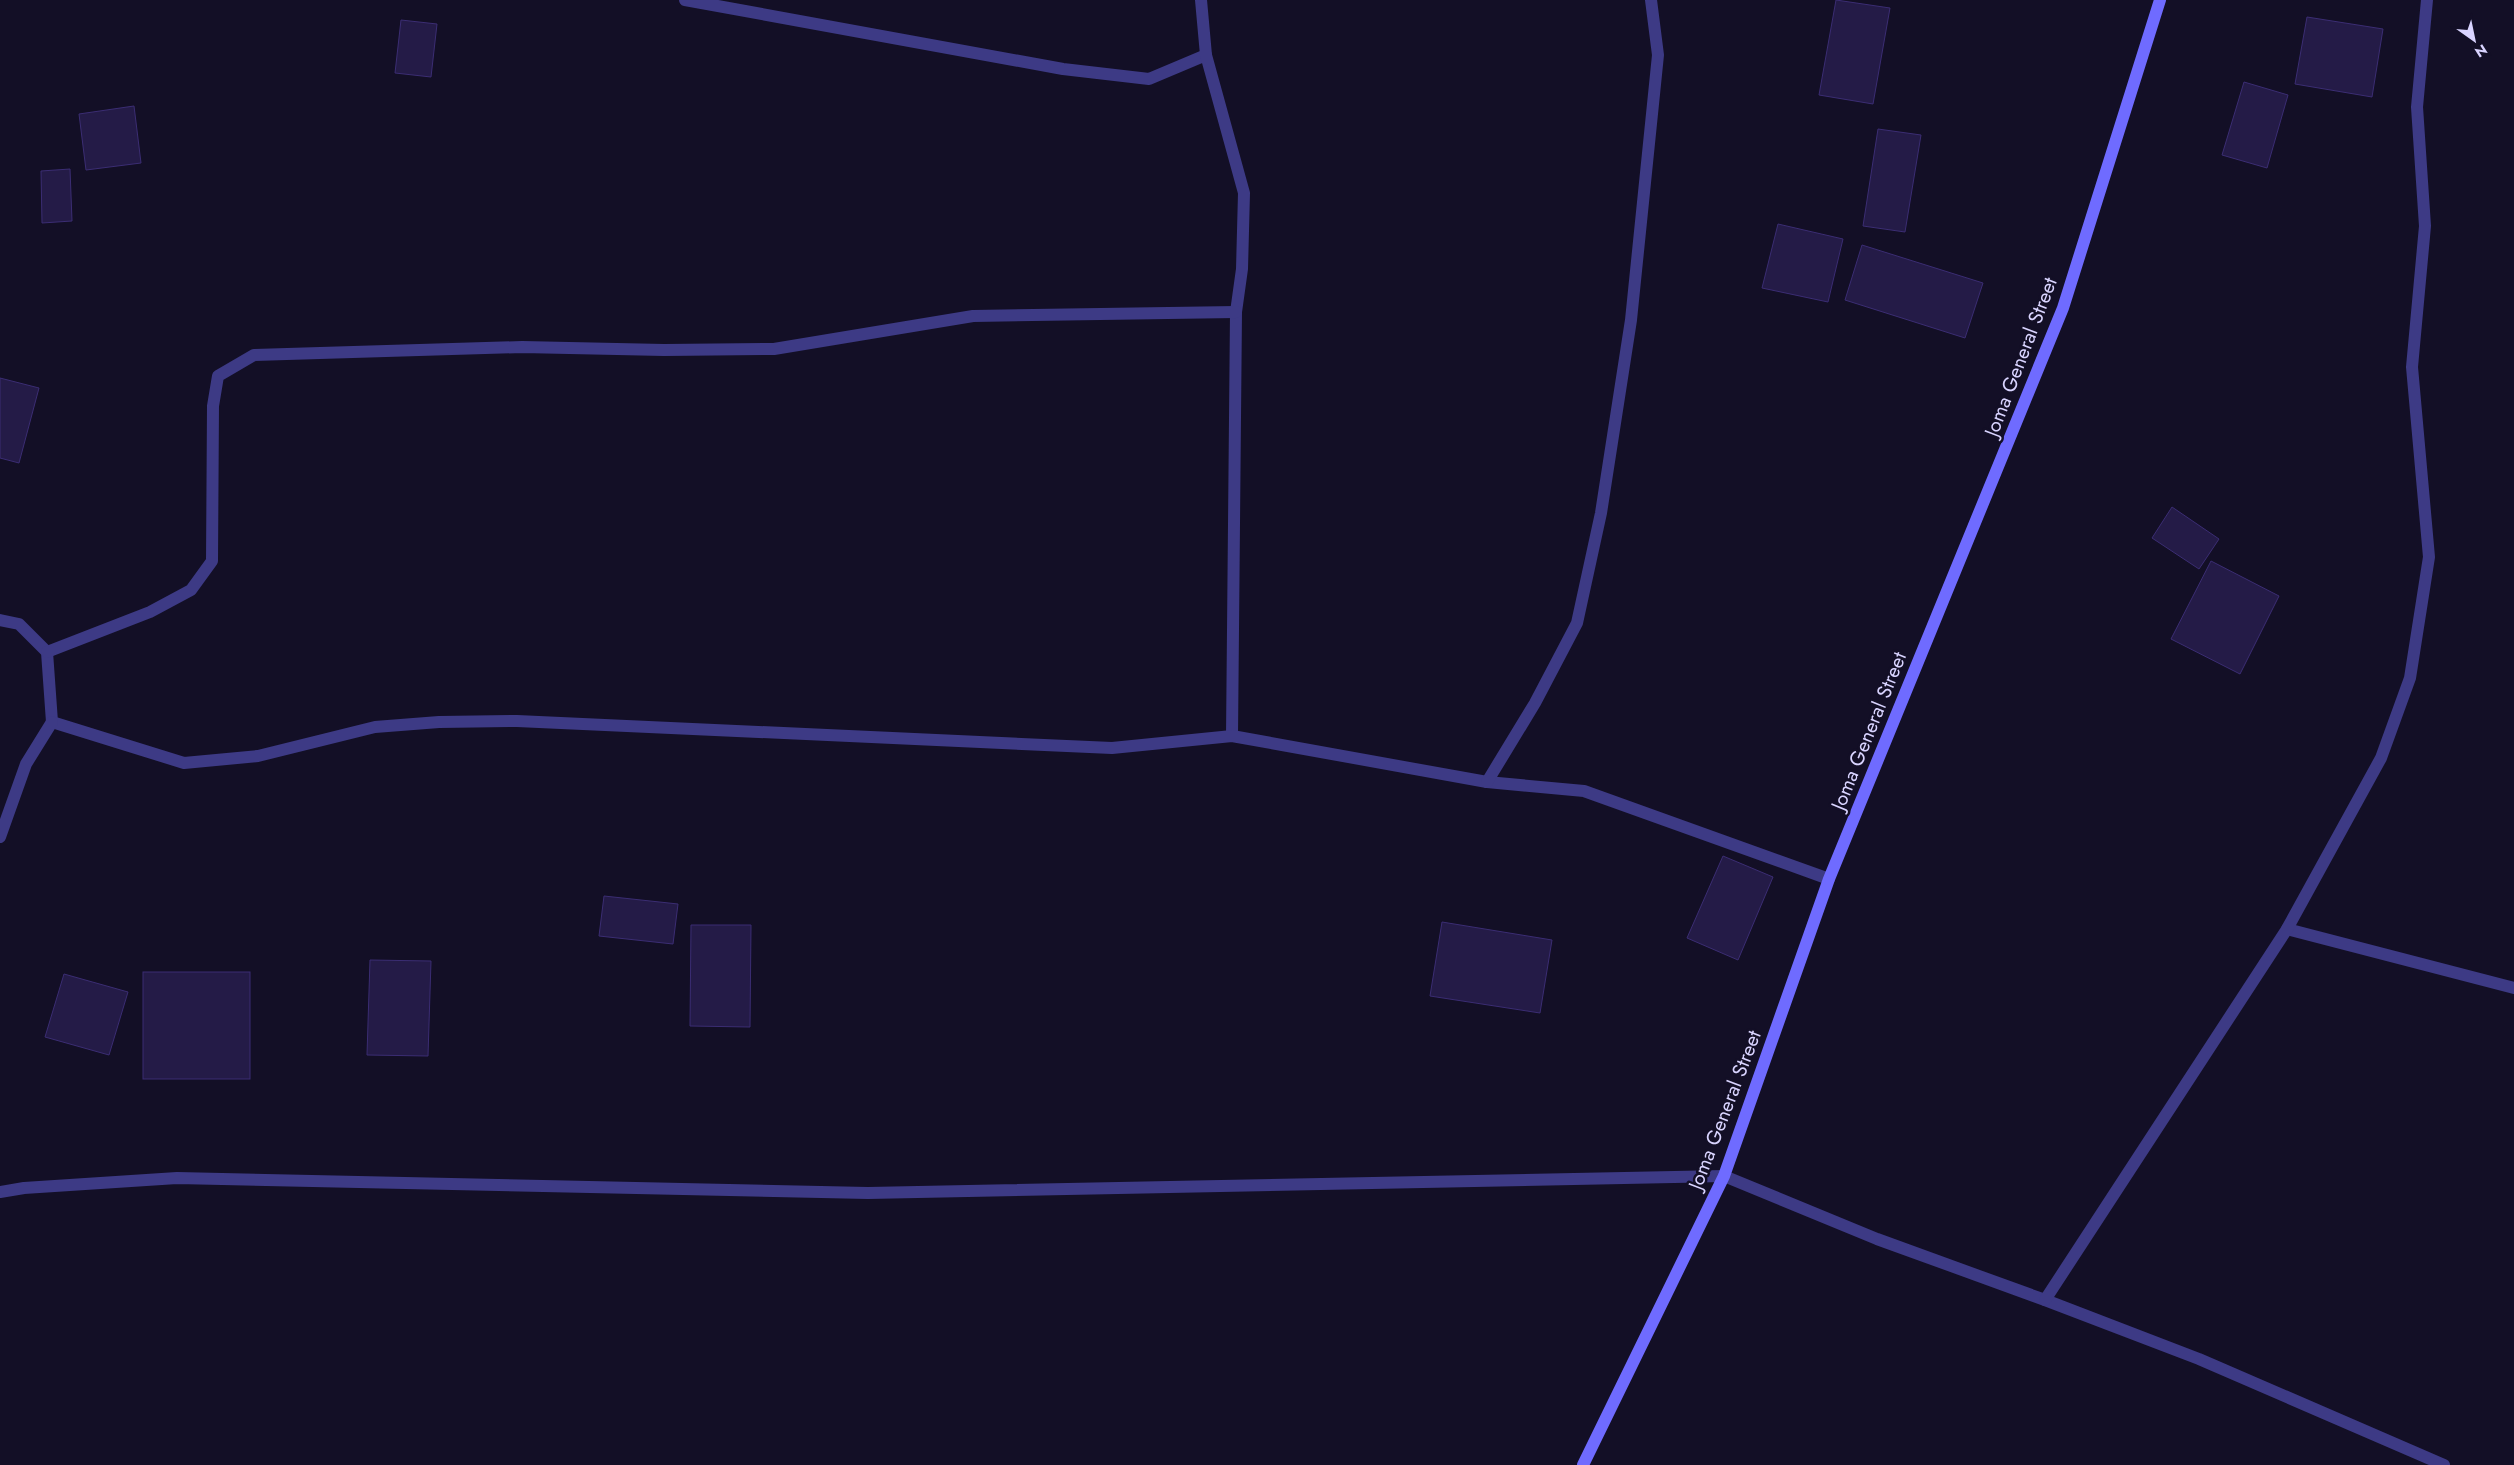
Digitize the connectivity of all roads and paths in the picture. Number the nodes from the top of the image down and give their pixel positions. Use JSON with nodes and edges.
{"nodes":[{"id":1,"x":686,"y":0,"type":"edge"},
{"id":2,"x":1201,"y":0,"type":"edge"},
{"id":3,"x":1651,"y":0,"type":"edge"},
{"id":4,"x":2160,"y":0,"type":"edge"},
{"id":5,"x":2428,"y":0,"type":"edge"},
{"id":6,"x":1206,"y":55,"type":"junction"},
{"id":7,"x":1236,"y":312,"type":"junction"},
{"id":8,"x":0,"y":620,"type":"edge"},
{"id":9,"x":47,"y":652,"type":"junction"},
{"id":10,"x":52,"y":722,"type":"junction"},
{"id":11,"x":1232,"y":736,"type":"junction"},
{"id":12,"x":1487,"y":782,"type":"junction"},
{"id":13,"x":0,"y":837,"type":"edge"},
{"id":14,"x":1829,"y":879,"type":"junction"},
{"id":15,"x":2287,"y":929,"type":"junction"},
{"id":16,"x":2514,"y":988,"type":"edge"},
{"id":17,"x":1724,"y":1176,"type":"junction"},
{"id":18,"x":0,"y":1192,"type":"edge"},
{"id":19,"x":2044,"y":1300,"type":"junction"},
{"id":20,"x":1583,"y":1465,"type":"edge"},
{"id":21,"x":2444,"y":1465,"type":"edge"}],
"edges":[{"from":1,"to":6,"type":"street"},
{"from":2,"to":6,"type":"street"},
{"from":3,"to":12,"type":"street"},
{"from":4,"to":14,"type":"street","name":"Joma General Street"},
{"from":5,"to":15,"type":"street"},
{"from":6,"to":7,"type":"street"},
{"from":7,"to":9,"type":"street"},
{"from":7,"to":11,"type":"street"},
{"from":8,"to":9,"type":"street"},
{"from":9,"to":10,"type":"street"},
{"from":10,"to":11,"type":"street"},
{"from":10,"to":13,"type":"street"},
{"from":11,"to":12,"type":"street"},
{"from":12,"to":14,"type":"street"},
{"from":14,"to":17,"type":"street","name":"Joma General Street"},
{"from":15,"to":16,"type":"street"},
{"from":15,"to":19,"type":"street"},
{"from":17,"to":18,"type":"street"},
{"from":17,"to":19,"type":"street"},
{"from":17,"to":20,"type":"street","name":"Joma General Street"},
{"from":19,"to":21,"type":"street"}]}
